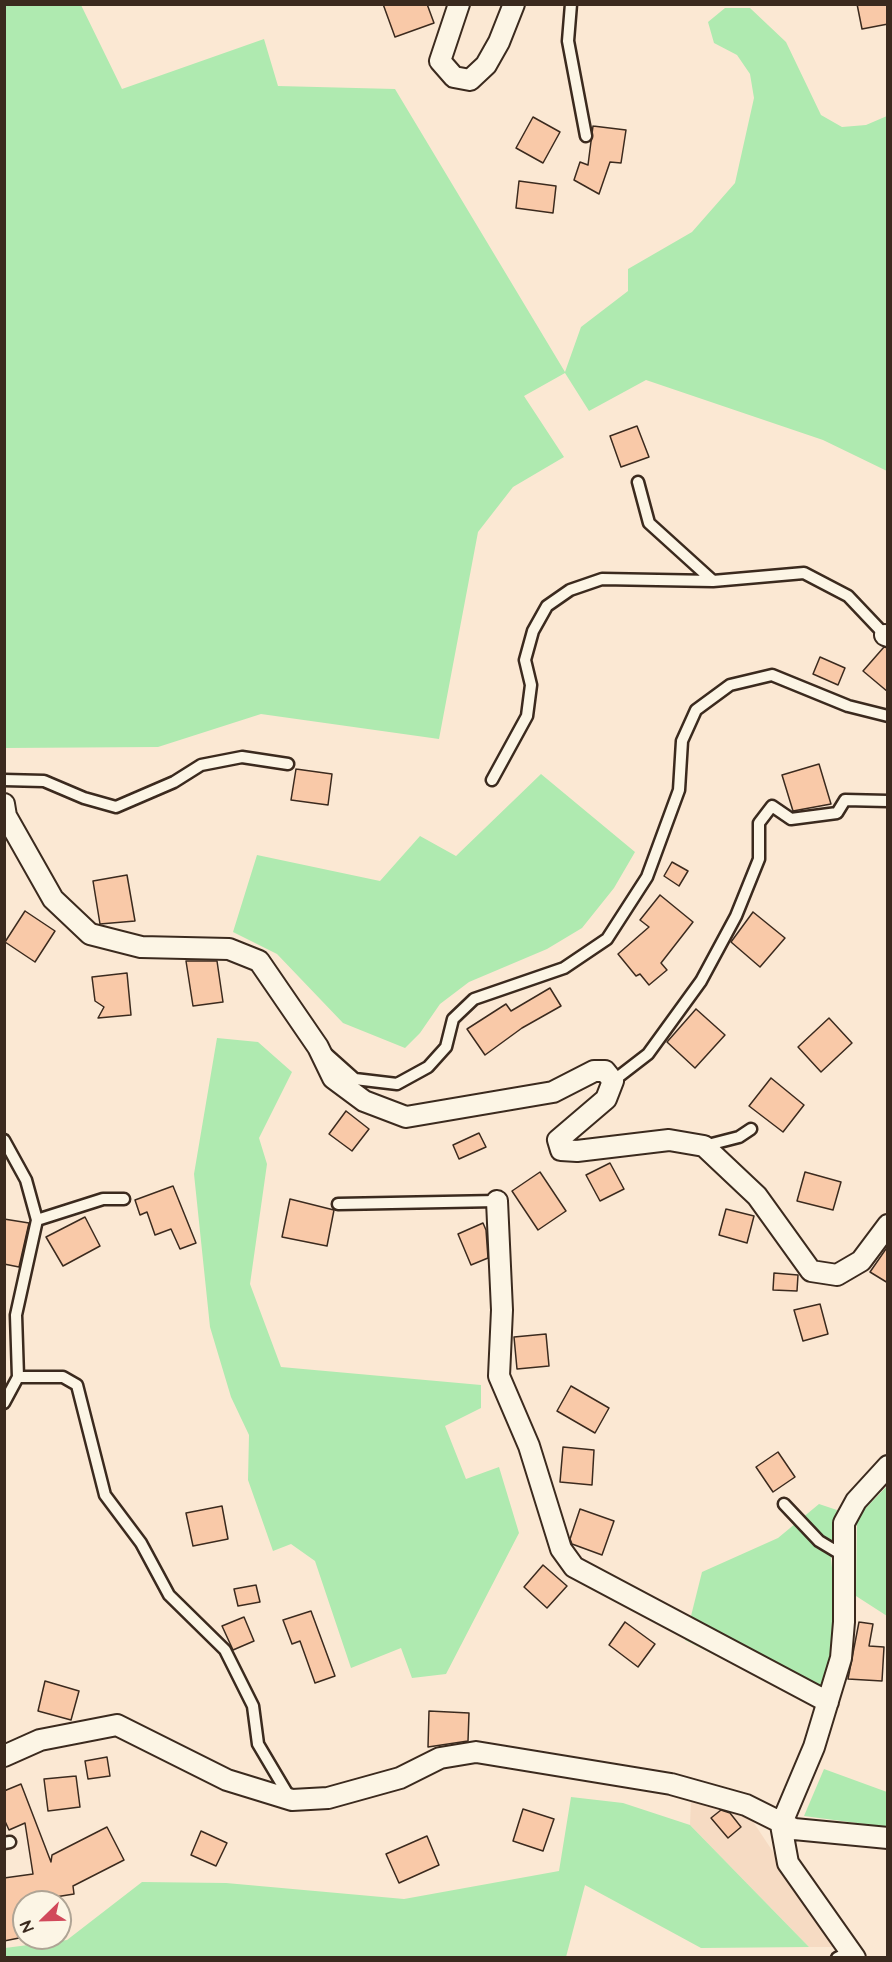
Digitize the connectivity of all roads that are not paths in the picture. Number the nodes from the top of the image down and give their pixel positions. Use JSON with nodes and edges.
{"nodes":[{"id":1,"x":459,"y":4,"type":"edge"},
{"id":2,"x":514,"y":4,"type":"edge"},
{"id":3,"x":571,"y":4,"type":"edge"},
{"id":4,"x":586,"y":136,"type":"dead end"},
{"id":5,"x":638,"y":482,"type":"dead end"},
{"id":6,"x":713,"y":581,"type":"junction"},
{"id":7,"x":886,"y":635,"type":"edge"},
{"id":8,"x":888,"y":716,"type":"edge"},
{"id":9,"x":288,"y":764,"type":"dead end"},
{"id":10,"x":4,"y":780,"type":"edge"},
{"id":11,"x":492,"y":780,"type":"dead end"},
{"id":12,"x":888,"y":801,"type":"edge"},
{"id":13,"x":4,"y":804,"type":"edge"},
{"id":14,"x":318,"y":1047,"type":"junction"},
{"id":15,"x":613,"y":1082,"type":"junction"},
{"id":16,"x":751,"y":1129,"type":"dead end"},
{"id":17,"x":4,"y":1140,"type":"edge"},
{"id":18,"x":704,"y":1146,"type":"junction"},
{"id":19,"x":124,"y":1199,"type":"dead end"},
{"id":20,"x":497,"y":1202,"type":"joint"},
{"id":21,"x":338,"y":1204,"type":"dead end"},
{"id":22,"x":37,"y":1220,"type":"junction"},
{"id":23,"x":888,"y":1225,"type":"edge"},
{"id":24,"x":18,"y":1377,"type":"junction"},
{"id":25,"x":4,"y":1403,"type":"edge"},
{"id":26,"x":888,"y":1466,"type":"edge"},
{"id":27,"x":784,"y":1504,"type":"dead end"},
{"id":28,"x":844,"y":1556,"type":"junction"},
{"id":29,"x":828,"y":1702,"type":"junction"},
{"id":30,"x":4,"y":1756,"type":"edge"},
{"id":31,"x":292,"y":1800,"type":"junction"},
{"id":32,"x":781,"y":1825,"type":"junction"},
{"id":33,"x":888,"y":1838,"type":"edge"},
{"id":34,"x":847,"y":1956,"type":"edge"}],
"edges":[{"from":1,"to":2,"type":"street"},
{"from":3,"to":4,"type":"lane"},
{"from":5,"to":6,"type":"lane"},
{"from":6,"to":7,"type":"lane"},
{"from":6,"to":11,"type":"lane"},
{"from":8,"to":14,"type":"lane"},
{"from":9,"to":10,"type":"lane"},
{"from":12,"to":15,"type":"lane"},
{"from":13,"to":14,"type":"street"},
{"from":14,"to":15,"type":"street"},
{"from":15,"to":18,"type":"street"},
{"from":16,"to":18,"type":"lane"},
{"from":17,"to":22,"type":"lane"},
{"from":18,"to":23,"type":"street"},
{"from":19,"to":22,"type":"lane"},
{"from":20,"to":21,"type":"lane"},
{"from":20,"to":29,"type":"street"},
{"from":22,"to":24,"type":"lane"},
{"from":24,"to":25,"type":"lane"},
{"from":24,"to":31,"type":"lane"},
{"from":26,"to":28,"type":"street"},
{"from":27,"to":28,"type":"lane"},
{"from":28,"to":29,"type":"street"},
{"from":29,"to":32,"type":"street"},
{"from":30,"to":31,"type":"street"},
{"from":31,"to":32,"type":"street"},
{"from":32,"to":33,"type":"street"},
{"from":32,"to":34,"type":"street"}]}
